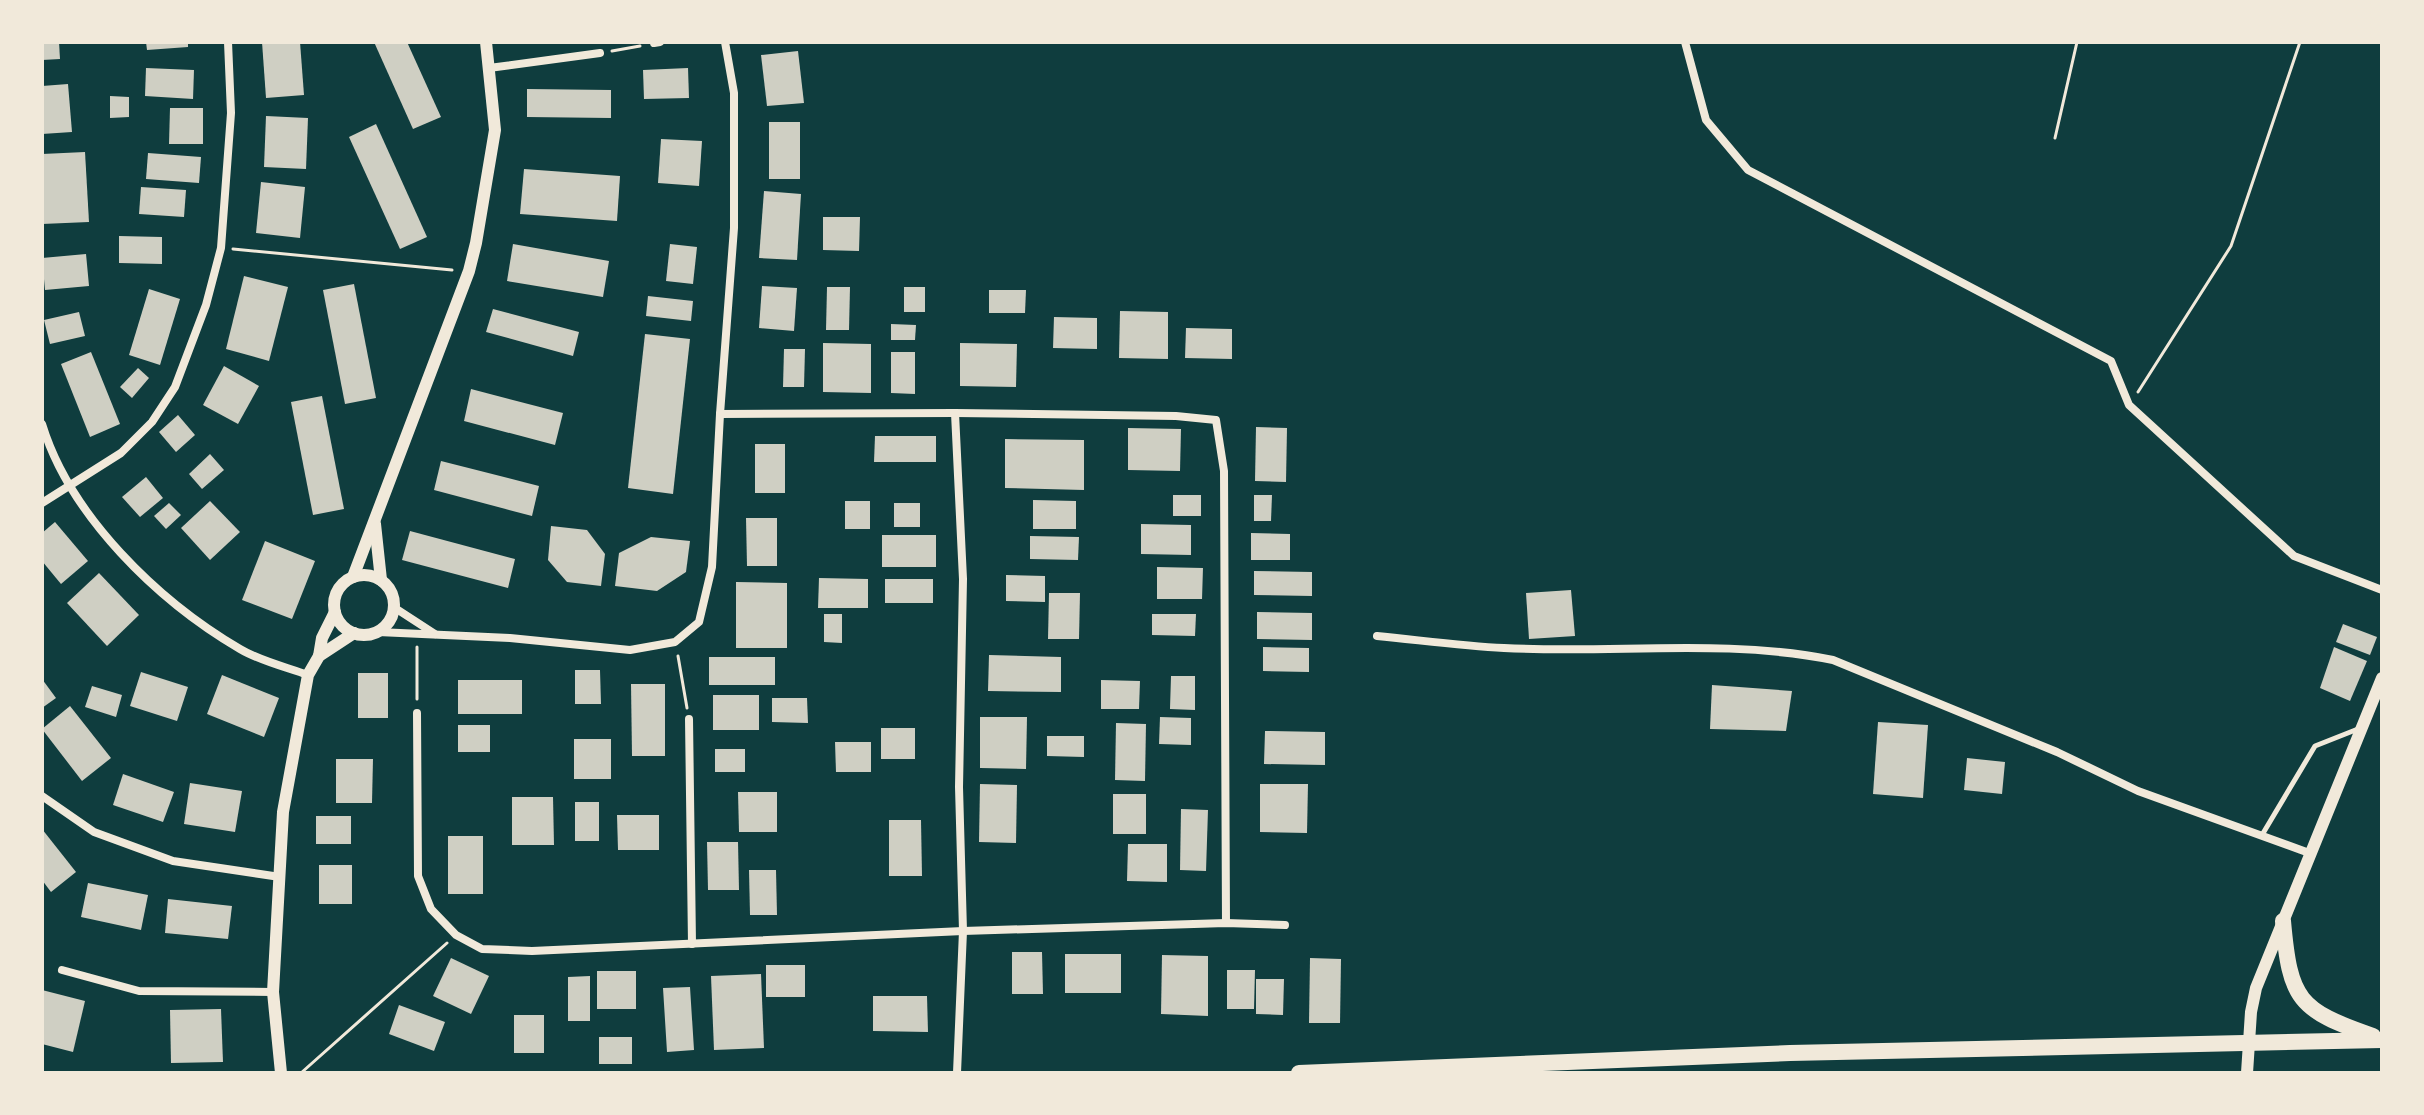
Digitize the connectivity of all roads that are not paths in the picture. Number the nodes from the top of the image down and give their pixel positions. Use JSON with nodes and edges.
{"nodes":[{"id":1,"x":228,"y":42,"type":"edge"},
{"id":2,"x":486,"y":42,"type":"edge"},
{"id":3,"x":725,"y":42,"type":"edge"},
{"id":4,"x":1685,"y":42,"type":"edge"},
{"id":5,"x":600,"y":53,"type":"road end"},
{"id":6,"x":489,"y":68,"type":"junction"},
{"id":7,"x":955,"y":413,"type":"junction"},
{"id":8,"x":720,"y":414,"type":"junction"},
{"id":9,"x":42,"y":424,"type":"edge"},
{"id":10,"x":71,"y":486,"type":"junction"},
{"id":11,"x":42,"y":503,"type":"edge"},
{"id":12,"x":375,"y":520,"type":"junction"},
{"id":13,"x":353,"y":577,"type":"junction"},
{"id":14,"x":381,"y":580,"type":"junction"},
{"id":15,"x":2382,"y":590,"type":"edge"},
{"id":16,"x":395,"y":608,"type":"junction"},
{"id":17,"x":335,"y":612,"type":"junction"},
{"id":18,"x":378,"y":632,"type":"junction"},
{"id":19,"x":354,"y":633,"type":"junction"},
{"id":20,"x":439,"y":636,"type":"junction"},
{"id":21,"x":1377,"y":636,"type":"dead end"},
{"id":22,"x":319,"y":656,"type":"junction"},
{"id":23,"x":308,"y":675,"type":"junction"},
{"id":24,"x":2382,"y":678,"type":"edge"},
{"id":25,"x":417,"y":713,"type":"road end"},
{"id":26,"x":689,"y":719,"type":"road end"},
{"id":27,"x":2363,"y":727,"type":"junction"},
{"id":28,"x":42,"y":796,"type":"edge"},
{"id":29,"x":2262,"y":835,"type":"junction"},
{"id":30,"x":2312,"y":854,"type":"junction"},
{"id":31,"x":280,"y":877,"type":"junction"},
{"id":32,"x":2283,"y":921,"type":"junction"},
{"id":33,"x":1226,"y":923,"type":"junction"},
{"id":34,"x":1285,"y":925,"type":"dead end"},
{"id":35,"x":963,"y":931,"type":"junction"},
{"id":36,"x":692,"y":944,"type":"junction"},
{"id":37,"x":62,"y":970,"type":"dead end"},
{"id":38,"x":273,"y":992,"type":"junction"},
{"id":39,"x":2382,"y":1040,"type":"edge"},
{"id":40,"x":2248,"y":1042,"type":"junction"},
{"id":41,"x":281,"y":1073,"type":"edge"},
{"id":42,"x":957,"y":1073,"type":"edge"},
{"id":43,"x":1299,"y":1073,"type":"edge"},
{"id":44,"x":2247,"y":1073,"type":"edge"}],
"edges":[{"from":1,"to":10,"type":"street"},
{"from":2,"to":6,"type":"street"},
{"from":3,"to":8,"type":"street"},
{"from":4,"to":15,"type":"street"},
{"from":5,"to":6,"type":"street"},
{"from":6,"to":12,"type":"street"},
{"from":7,"to":8,"type":"street"},
{"from":7,"to":33,"type":"street"},
{"from":7,"to":35,"type":"street"},
{"from":8,"to":20,"type":"street"},
{"from":9,"to":10,"type":"street"},
{"from":10,"to":11,"type":"street"},
{"from":10,"to":23,"type":"street"},
{"from":12,"to":13,"type":"street"},
{"from":12,"to":14,"type":"street"},
{"from":13,"to":14,"type":"street"},
{"from":13,"to":17,"type":"street"},
{"from":14,"to":16,"type":"street"},
{"from":16,"to":18,"type":"street"},
{"from":16,"to":20,"type":"street"},
{"from":17,"to":19,"type":"street"},
{"from":17,"to":22,"type":"street"},
{"from":18,"to":19,"type":"street"},
{"from":18,"to":20,"type":"street"},
{"from":19,"to":22,"type":"street"},
{"from":21,"to":29,"type":"street"},
{"from":22,"to":23,"type":"street"},
{"from":23,"to":31,"type":"street"},
{"from":24,"to":27,"type":"street"},
{"from":25,"to":36,"type":"street"},
{"from":26,"to":36,"type":"street"},
{"from":27,"to":29,"type":"lane"},
{"from":27,"to":30,"type":"street"},
{"from":28,"to":31,"type":"street"},
{"from":29,"to":30,"type":"street"},
{"from":30,"to":32,"type":"street"},
{"from":31,"to":38,"type":"street"},
{"from":32,"to":39,"type":"main road"},
{"from":32,"to":40,"type":"street"},
{"from":33,"to":34,"type":"street"},
{"from":33,"to":35,"type":"street"},
{"from":35,"to":36,"type":"street"},
{"from":35,"to":42,"type":"street"},
{"from":37,"to":38,"type":"street"},
{"from":38,"to":41,"type":"street"},
{"from":39,"to":40,"type":"main road"},
{"from":40,"to":43,"type":"main road"},
{"from":40,"to":44,"type":"street"}]}
